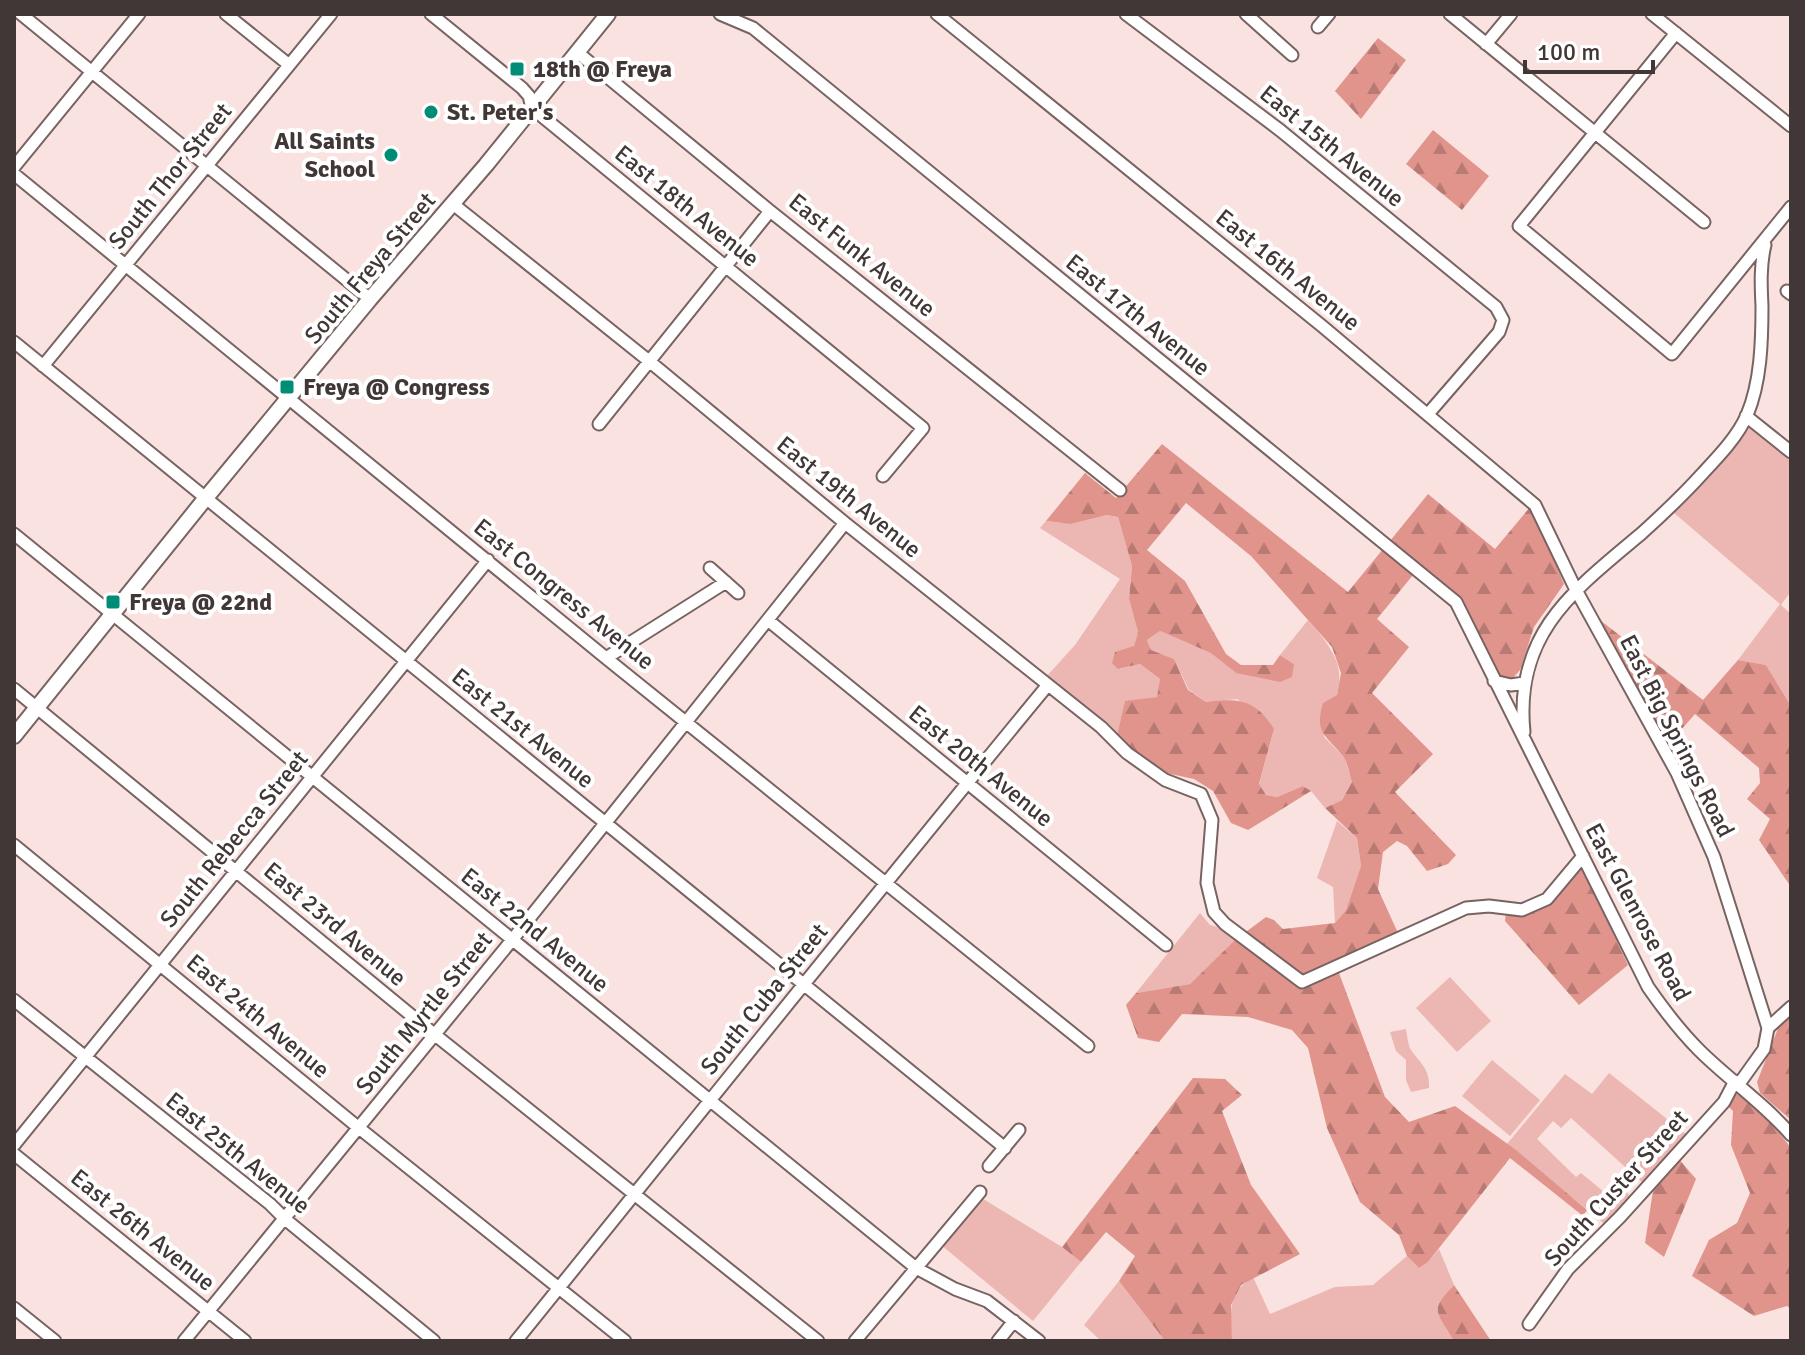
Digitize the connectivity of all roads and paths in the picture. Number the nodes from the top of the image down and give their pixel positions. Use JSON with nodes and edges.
{"nodes":[{"id":1,"x":21,"y":14,"type":"edge"},
{"id":2,"x":139,"y":14,"type":"edge"},
{"id":3,"x":226,"y":14,"type":"edge"},
{"id":4,"x":331,"y":14,"type":"edge"},
{"id":5,"x":431,"y":14,"type":"edge"},
{"id":6,"x":608,"y":14,"type":"edge"},
{"id":7,"x":720,"y":14,"type":"edge"},
{"id":8,"x":937,"y":14,"type":"edge"},
{"id":9,"x":1126,"y":14,"type":"edge"},
{"id":10,"x":1246,"y":14,"type":"edge"},
{"id":11,"x":1329,"y":14,"type":"edge"},
{"id":12,"x":1450,"y":14,"type":"edge"},
{"id":13,"x":1511,"y":14,"type":"edge"},
{"id":14,"x":1652,"y":14,"type":"edge"},
{"id":15,"x":1318,"y":27,"type":"dead end"},
{"id":16,"x":1676,"y":33,"type":"junction"},
{"id":17,"x":1486,"y":44,"type":"junction"},
{"id":18,"x":577,"y":52,"type":"junction"},
{"id":19,"x":1292,"y":55,"type":"dead end"},
{"id":20,"x":288,"y":64,"type":"junction"},
{"id":21,"x":94,"y":72,"type":"junction"},
{"id":22,"x":532,"y":108,"type":"junction"},
{"id":23,"x":1791,"y":126,"type":"edge"},
{"id":24,"x":1594,"y":133,"type":"junction"},
{"id":25,"x":207,"y":164,"type":"junction"},
{"id":26,"x":14,"y":167,"type":"edge"},
{"id":27,"x":14,"y":174,"type":"edge"},
{"id":28,"x":453,"y":204,"type":"junction"},
{"id":29,"x":1791,"y":207,"type":"edge"},
{"id":30,"x":770,"y":211,"type":"junction"},
{"id":31,"x":1704,"y":222,"type":"dead end"},
{"id":32,"x":1766,"y":241,"type":"junction"},
{"id":33,"x":125,"y":265,"type":"junction"},
{"id":34,"x":726,"y":266,"type":"junction"},
{"id":35,"x":370,"y":299,"type":"junction"},
{"id":36,"x":14,"y":342,"type":"edge"},
{"id":37,"x":649,"y":361,"type":"junction"},
{"id":38,"x":43,"y":366,"type":"junction"},
{"id":39,"x":289,"y":398,"type":"junction"},
{"id":40,"x":1428,"y":414,"type":"junction"},
{"id":41,"x":1746,"y":416,"type":"junction"},
{"id":42,"x":599,"y":424,"type":"dead end"},
{"id":43,"x":1791,"y":435,"type":"edge"},
{"id":44,"x":1787,"y":448,"type":"edge"},
{"id":45,"x":883,"y":476,"type":"dead end"},
{"id":46,"x":1120,"y":490,"type":"dead end"},
{"id":47,"x":205,"y":499,"type":"junction"},
{"id":48,"x":845,"y":523,"type":"junction"},
{"id":49,"x":14,"y":534,"type":"edge"},
{"id":50,"x":488,"y":560,"type":"junction"},
{"id":51,"x":710,"y":568,"type":"dead end"},
{"id":52,"x":726,"y":582,"type":"junction"},
{"id":53,"x":1576,"y":590,"type":"junction"},
{"id":54,"x":738,"y":593,"type":"dead end"},
{"id":55,"x":112,"y":615,"type":"junction"},
{"id":56,"x":769,"y":621,"type":"junction"},
{"id":57,"x":606,"y":658,"type":"junction"},
{"id":58,"x":406,"y":661,"type":"junction"},
{"id":59,"x":1494,"y":681,"type":"junction"},
{"id":60,"x":1524,"y":683,"type":"junction"},
{"id":61,"x":1047,"y":686,"type":"junction"},
{"id":62,"x":14,"y":689,"type":"edge"},
{"id":63,"x":37,"y":708,"type":"junction"},
{"id":64,"x":686,"y":721,"type":"junction"},
{"id":65,"x":14,"y":736,"type":"edge"},
{"id":66,"x":1525,"y":740,"type":"junction"},
{"id":67,"x":312,"y":777,"type":"junction"},
{"id":68,"x":966,"y":784,"type":"junction"},
{"id":69,"x":604,"y":823,"type":"junction"},
{"id":70,"x":14,"y":845,"type":"edge"},
{"id":71,"x":1583,"y":856,"type":"junction"},
{"id":72,"x":235,"y":870,"type":"junction"},
{"id":73,"x":886,"y":883,"type":"junction"},
{"id":74,"x":512,"y":940,"type":"junction"},
{"id":75,"x":1166,"y":945,"type":"dead end"},
{"id":76,"x":161,"y":964,"type":"junction"},
{"id":77,"x":803,"y":983,"type":"junction"},
{"id":78,"x":14,"y":1000,"type":"edge"},
{"id":79,"x":1791,"y":1007,"type":"edge"},
{"id":80,"x":1768,"y":1028,"type":"junction"},
{"id":81,"x":434,"y":1034,"type":"junction"},
{"id":82,"x":1088,"y":1046,"type":"dead end"},
{"id":83,"x":85,"y":1057,"type":"junction"},
{"id":84,"x":1737,"y":1083,"type":"junction"},
{"id":85,"x":711,"y":1101,"type":"junction"},
{"id":86,"x":359,"y":1128,"type":"junction"},
{"id":87,"x":1019,"y":1130,"type":"dead end"},
{"id":88,"x":1791,"y":1135,"type":"edge"},
{"id":89,"x":14,"y":1145,"type":"edge"},
{"id":90,"x":1005,"y":1148,"type":"junction"},
{"id":91,"x":14,"y":1154,"type":"edge"},
{"id":92,"x":989,"y":1166,"type":"dead end"},
{"id":93,"x":980,"y":1192,"type":"dead end"},
{"id":94,"x":635,"y":1194,"type":"junction"},
{"id":95,"x":285,"y":1219,"type":"junction"},
{"id":96,"x":916,"y":1268,"type":"junction"},
{"id":97,"x":559,"y":1287,"type":"junction"},
{"id":98,"x":14,"y":1308,"type":"edge"},
{"id":99,"x":209,"y":1312,"type":"junction"},
{"id":100,"x":1014,"y":1321,"type":"junction"},
{"id":101,"x":1529,"y":1324,"type":"dead end"},
{"id":102,"x":55,"y":1341,"type":"edge"},
{"id":103,"x":184,"y":1341,"type":"edge"},
{"id":104,"x":245,"y":1341,"type":"edge"},
{"id":105,"x":434,"y":1341,"type":"edge"},
{"id":106,"x":516,"y":1341,"type":"edge"},
{"id":107,"x":625,"y":1341,"type":"edge"},
{"id":108,"x":818,"y":1341,"type":"edge"},
{"id":109,"x":855,"y":1341,"type":"edge"},
{"id":110,"x":998,"y":1341,"type":"edge"},
{"id":111,"x":1039,"y":1341,"type":"edge"}],
"edges":[{"from":1,"to":21,"type":"street"},
{"from":2,"to":21,"type":"street"},
{"from":3,"to":20,"type":"street"},
{"from":4,"to":20,"type":"street","name":"South Thor Street"},
{"from":5,"to":22,"type":"street","name":"East 18th Avenue"},
{"from":6,"to":18,"type":"main road","name":"South Freya Street"},
{"from":7,"to":59,"type":"street","name":"East 17th Avenue"},
{"from":8,"to":40,"type":"street","name":"East 16th Avenue"},
{"from":9,"to":40,"type":"street","name":"East 15th Avenue"},
{"from":10,"to":19,"type":"street"},
{"from":11,"to":15,"type":"street"},
{"from":12,"to":17,"type":"street"},
{"from":13,"to":17,"type":"street"},
{"from":14,"to":16,"type":"street"},
{"from":16,"to":23,"type":"street"},
{"from":16,"to":24,"type":"street"},
{"from":17,"to":24,"type":"street"},
{"from":18,"to":22,"type":"main road","name":"South Freya Street"},
{"from":18,"to":30,"type":"street","name":"East Funk Avenue"},
{"from":20,"to":25,"type":"street","name":"South Thor Street"},
{"from":21,"to":25,"type":"street"},
{"from":21,"to":26,"type":"street"},
{"from":22,"to":28,"type":"main road","name":"South Freya Street"},
{"from":22,"to":34,"type":"street","name":"East 18th Avenue"},
{"from":24,"to":31,"type":"street"},
{"from":24,"to":32,"type":"street"},
{"from":25,"to":33,"type":"street","name":"South Thor Street"},
{"from":25,"to":35,"type":"street"},
{"from":27,"to":33,"type":"street","name":"East Congress Avenue"},
{"from":28,"to":35,"type":"main road","name":"South Freya Street"},
{"from":28,"to":37,"type":"street","name":"East 19th Avenue"},
{"from":29,"to":32,"type":"street"},
{"from":30,"to":34,"type":"street"},
{"from":30,"to":46,"type":"street","name":"East Funk Avenue"},
{"from":32,"to":41,"type":"street"},
{"from":33,"to":38,"type":"street","name":"South Thor Street"},
{"from":33,"to":39,"type":"street","name":"East Congress Avenue"},
{"from":34,"to":37,"type":"street"},
{"from":34,"to":45,"type":"street","name":"East 18th Avenue"},
{"from":35,"to":39,"type":"main road","name":"South Freya Street"},
{"from":36,"to":38,"type":"street","name":"East 21st Avenue"},
{"from":37,"to":42,"type":"street"},
{"from":37,"to":48,"type":"street","name":"East 19th Avenue"},
{"from":38,"to":47,"type":"street","name":"East 21st Avenue"},
{"from":39,"to":47,"type":"main road","name":"South Freya Street"},
{"from":39,"to":50,"type":"street","name":"East Congress Avenue"},
{"from":40,"to":53,"type":"street","name":"East 16th Avenue"},
{"from":41,"to":44,"type":"street"},
{"from":41,"to":53,"type":"street"},
{"from":43,"to":44,"type":"street"},
{"from":47,"to":55,"type":"main road","name":"South Freya Street"},
{"from":47,"to":58,"type":"street","name":"East 21st Avenue"},
{"from":48,"to":56,"type":"street","name":"South Myrtle Street"},
{"from":48,"to":61,"type":"street","name":"East 19th Avenue"},
{"from":49,"to":55,"type":"street","name":"East 22nd Avenue"},
{"from":50,"to":57,"type":"street","name":"East Congress Avenue"},
{"from":50,"to":58,"type":"street","name":"South Rebecca Street"},
{"from":51,"to":52,"type":"street"},
{"from":52,"to":54,"type":"street"},
{"from":52,"to":57,"type":"street"},
{"from":53,"to":60,"type":"street"},
{"from":53,"to":80,"type":"street","name":"East Big Springs Road"},
{"from":55,"to":63,"type":"main road","name":"South Freya Street"},
{"from":55,"to":67,"type":"street","name":"East 22nd Avenue"},
{"from":56,"to":64,"type":"street","name":"South Myrtle Street"},
{"from":56,"to":68,"type":"street","name":"East 20th Avenue"},
{"from":57,"to":64,"type":"street","name":"East Congress Avenue"},
{"from":58,"to":67,"type":"street","name":"South Rebecca Street"},
{"from":58,"to":69,"type":"street","name":"East 21st Avenue"},
{"from":59,"to":60,"type":"street"},
{"from":59,"to":66,"type":"street","name":"East 17th Avenue"},
{"from":60,"to":66,"type":"street"},
{"from":61,"to":68,"type":"street","name":"South Cuba Street"},
{"from":61,"to":71,"type":"street","name":"East 19th Avenue"},
{"from":62,"to":63,"type":"street","name":"East 23rd Avenue"},
{"from":63,"to":65,"type":"main road","name":"South Freya Street"},
{"from":63,"to":72,"type":"street","name":"East 23rd Avenue"},
{"from":64,"to":69,"type":"street","name":"South Myrtle Street"},
{"from":64,"to":73,"type":"street","name":"East Congress Avenue"},
{"from":66,"to":71,"type":"street","name":"East Glenrose Road"},
{"from":67,"to":72,"type":"street","name":"South Rebecca Street"},
{"from":67,"to":74,"type":"street","name":"East 22nd Avenue"},
{"from":68,"to":73,"type":"street","name":"South Cuba Street"},
{"from":68,"to":75,"type":"street","name":"East 20th Avenue"},
{"from":69,"to":74,"type":"street","name":"South Myrtle Street"},
{"from":69,"to":77,"type":"street","name":"East 21st Avenue"},
{"from":70,"to":76,"type":"street","name":"East 24th Avenue"},
{"from":71,"to":84,"type":"street","name":"East Glenrose Road"},
{"from":72,"to":76,"type":"street","name":"South Rebecca Street"},
{"from":72,"to":81,"type":"street","name":"East 23rd Avenue"},
{"from":73,"to":77,"type":"street","name":"South Cuba Street"},
{"from":73,"to":82,"type":"street","name":"East Congress Avenue"},
{"from":74,"to":81,"type":"street","name":"South Myrtle Street"},
{"from":74,"to":85,"type":"street","name":"East 22nd Avenue"},
{"from":76,"to":83,"type":"street","name":"South Rebecca Street"},
{"from":76,"to":86,"type":"street","name":"East 24th Avenue"},
{"from":77,"to":85,"type":"street","name":"South Cuba Street"},
{"from":77,"to":90,"type":"street","name":"East 21st Avenue"},
{"from":78,"to":83,"type":"street","name":"East 25th Avenue"},
{"from":79,"to":80,"type":"street"},
{"from":80,"to":84,"type":"street"},
{"from":81,"to":86,"type":"street","name":"South Myrtle Street"},
{"from":81,"to":94,"type":"street","name":"East 23rd Avenue"},
{"from":83,"to":89,"type":"street","name":"South Rebecca Street"},
{"from":83,"to":95,"type":"street","name":"East 25th Avenue"},
{"from":84,"to":88,"type":"street","name":"East Glenrose Road"},
{"from":84,"to":101,"type":"street","name":"South Custer Street"},
{"from":85,"to":94,"type":"street","name":"South Cuba Street"},
{"from":85,"to":96,"type":"street","name":"East 22nd Avenue"},
{"from":86,"to":95,"type":"street","name":"South Myrtle Street"},
{"from":86,"to":97,"type":"street","name":"East 24th Avenue"},
{"from":87,"to":90,"type":"street"},
{"from":90,"to":92,"type":"street"},
{"from":91,"to":99,"type":"street","name":"East 26th Avenue"},
{"from":93,"to":96,"type":"street"},
{"from":94,"to":97,"type":"street","name":"South Cuba Street"},
{"from":94,"to":108,"type":"street","name":"East 23rd Avenue"},
{"from":95,"to":99,"type":"street","name":"South Myrtle Street"},
{"from":95,"to":105,"type":"street","name":"East 25th Avenue"},
{"from":96,"to":100,"type":"street","name":"East 22nd Avenue"},
{"from":96,"to":109,"type":"street"},
{"from":97,"to":106,"type":"street","name":"South Cuba Street"},
{"from":97,"to":107,"type":"street","name":"East 24th Avenue"},
{"from":98,"to":102,"type":"street"},
{"from":99,"to":103,"type":"street","name":"South Myrtle Street"},
{"from":99,"to":104,"type":"street","name":"East 26th Avenue"},
{"from":100,"to":110,"type":"street"},
{"from":100,"to":111,"type":"street","name":"East 22nd Avenue"}]}
